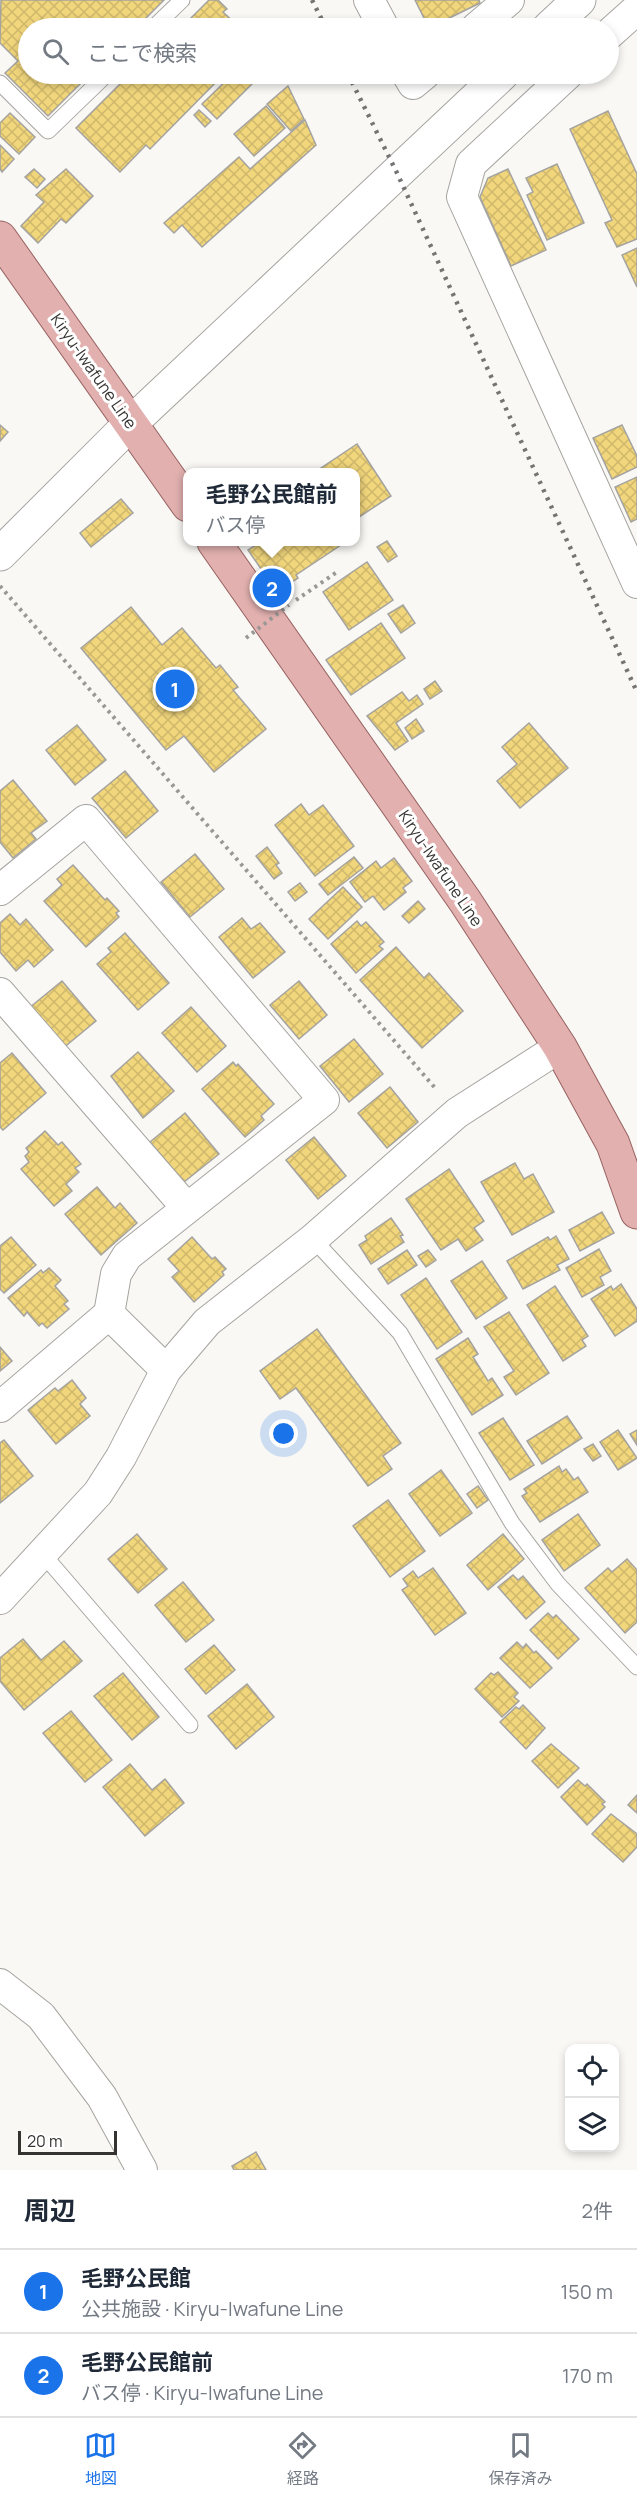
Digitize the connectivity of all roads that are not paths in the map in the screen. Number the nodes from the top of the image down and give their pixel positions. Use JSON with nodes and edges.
{"nodes":[{"id":1,"x":182,"y":0,"type":"edge"},
{"id":2,"x":369,"y":0,"type":"edge"},
{"id":3,"x":509,"y":0,"type":"edge"},
{"id":4,"x":579,"y":0,"type":"edge"},
{"id":5,"x":637,"y":9,"type":"edge"},
{"id":6,"x":163,"y":18,"type":"edge"},
{"id":7,"x":379,"y":18,"type":"edge"},
{"id":8,"x":488,"y":18,"type":"edge"},
{"id":9,"x":560,"y":18,"type":"edge"},
{"id":10,"x":619,"y":26,"type":"edge"},
{"id":11,"x":0,"y":83,"type":"edge"},
{"id":12,"x":97,"y":84,"type":"edge"},
{"id":13,"x":491,"y":84,"type":"edge"},
{"id":14,"x":557,"y":84,"type":"edge"},
{"id":15,"x":0,"y":237,"type":"edge"},
{"id":16,"x":130,"y":423,"type":"junction"},
{"id":17,"x":183,"y":498,"type":"edge"},
{"id":18,"x":217,"y":546,"type":"edge"},
{"id":19,"x":0,"y":554,"type":"edge"},
{"id":20,"x":637,"y":583,"type":"edge"},
{"id":21,"x":0,"y":890,"type":"edge"},
{"id":22,"x":0,"y":993,"type":"edge"},
{"id":23,"x":560,"y":1047,"type":"junction"},
{"id":24,"x":625,"y":1150,"type":"edge"},
{"id":25,"x":186,"y":1207,"type":"junction"},
{"id":26,"x":637,"y":1212,"type":"edge"},
{"id":27,"x":313,"y":1239,"type":"junction"},
{"id":28,"x":109,"y":1314,"type":"junction"},
{"id":29,"x":166,"y":1371,"type":"junction"},
{"id":30,"x":0,"y":1407,"type":"edge"},
{"id":31,"x":42,"y":1554,"type":"junction"},
{"id":32,"x":0,"y":1599,"type":"edge"},
{"id":33,"x":637,"y":1667,"type":"edge"},
{"id":34,"x":190,"y":1725,"type":"dead end"},
{"id":35,"x":0,"y":1984,"type":"edge"},
{"id":36,"x":142,"y":2170,"type":"edge"}],
"edges":[{"from":1,"to":6,"type":"lane"},
{"from":2,"to":7,"type":"street"},
{"from":3,"to":8,"type":"street"},
{"from":4,"to":9,"type":"street"},
{"from":5,"to":10,"type":"street"},
{"from":11,"to":12,"type":"lane"},
{"from":13,"to":16,"type":"street"},
{"from":14,"to":20,"type":"street"},
{"from":15,"to":16,"type":"main road","name":"Kiryu-Iwafune Line"},
{"from":16,"to":17,"type":"main road","name":"Kiryu-Iwafune Line"},
{"from":16,"to":19,"type":"street"},
{"from":18,"to":23,"type":"main road","name":"Kiryu-Iwafune Line"},
{"from":21,"to":25,"type":"street"},
{"from":22,"to":25,"type":"street"},
{"from":23,"to":24,"type":"main road","name":"Kiryu-Iwafune Line"},
{"from":23,"to":27,"type":"street"},
{"from":24,"to":26,"type":"main road","name":"Kiryu-Iwafune Line"},
{"from":25,"to":28,"type":"street"},
{"from":27,"to":29,"type":"street"},
{"from":27,"to":33,"type":"lane"},
{"from":28,"to":29,"type":"street"},
{"from":28,"to":30,"type":"street"},
{"from":29,"to":31,"type":"street"},
{"from":31,"to":32,"type":"street"},
{"from":31,"to":34,"type":"lane"},
{"from":35,"to":36,"type":"street"}]}
